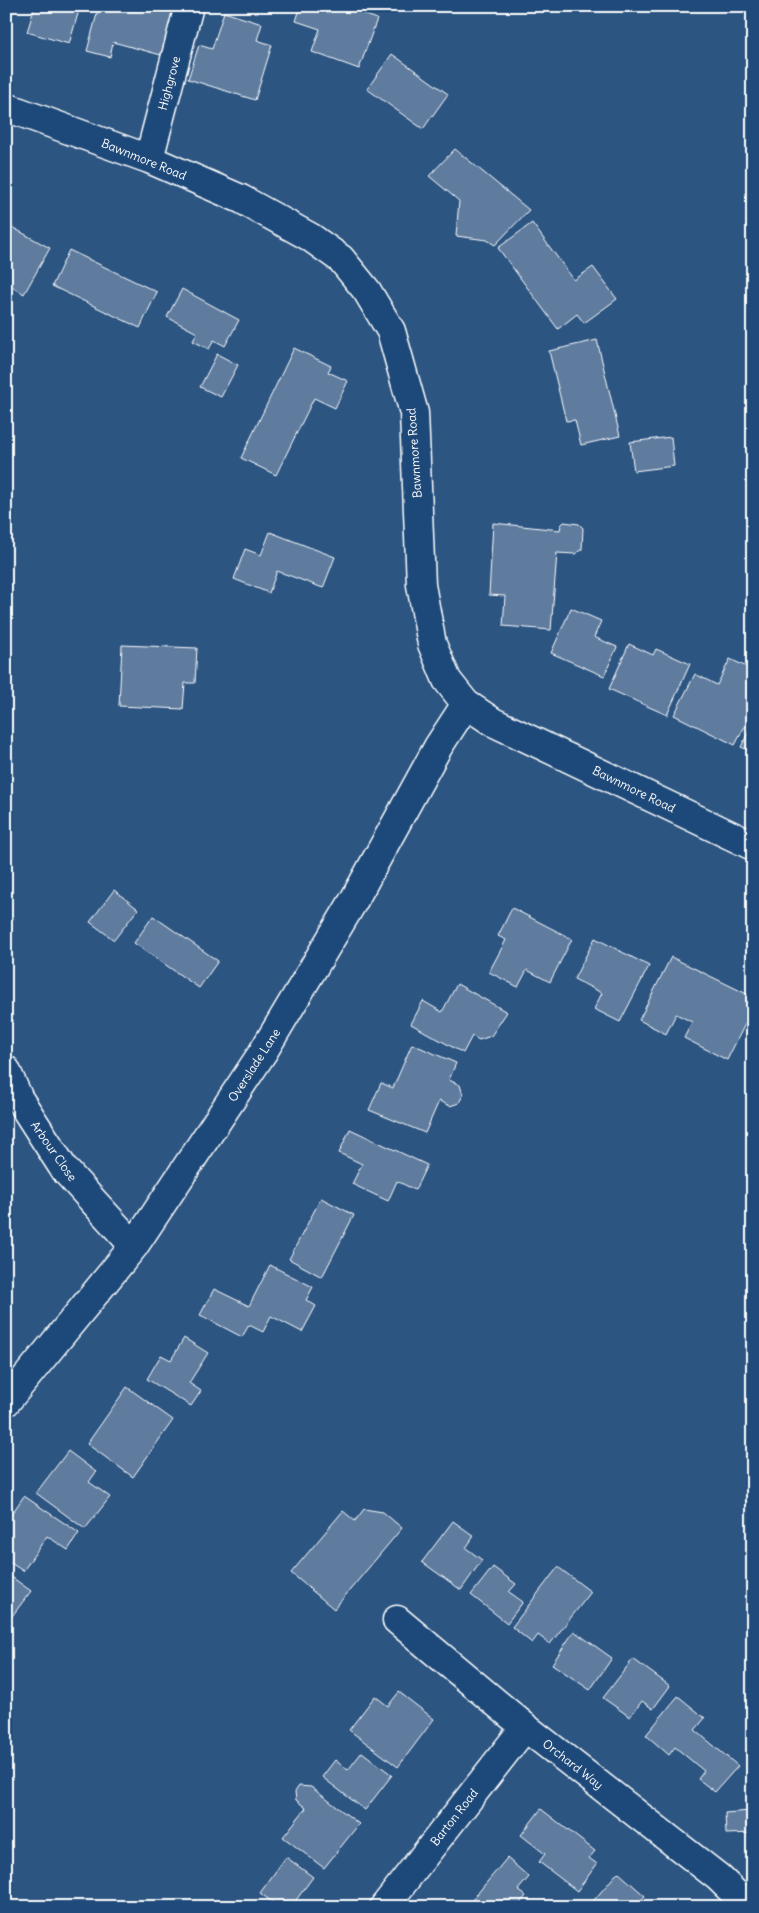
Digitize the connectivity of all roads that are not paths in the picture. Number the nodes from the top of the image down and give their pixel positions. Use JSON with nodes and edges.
{"nodes":[{"id":1,"x":190,"y":6,"type":"edge"},
{"id":2,"x":6,"y":107,"type":"edge"},
{"id":3,"x":149,"y":159,"type":"junction"},
{"id":4,"x":466,"y":704,"type":"junction"},
{"id":5,"x":753,"y":846,"type":"edge"},
{"id":6,"x":6,"y":1070,"type":"edge"},
{"id":7,"x":134,"y":1246,"type":"junction"},
{"id":8,"x":6,"y":1402,"type":"edge"},
{"id":9,"x":397,"y":1620,"type":"dead end"},
{"id":10,"x":524,"y":1727,"type":"junction"},
{"id":11,"x":384,"y":1907,"type":"edge"},
{"id":12,"x":749,"y":1907,"type":"edge"}],
"edges":[{"from":1,"to":3,"type":"street","name":"Highgrove"},
{"from":2,"to":3,"type":"street","name":"Bawnmore Road"},
{"from":3,"to":4,"type":"street","name":"Bawnmore Road"},
{"from":4,"to":5,"type":"street","name":"Bawnmore Road"},
{"from":4,"to":7,"type":"street","name":"Overslade Lane"},
{"from":6,"to":7,"type":"street","name":"Arbour Close"},
{"from":7,"to":8,"type":"street","name":"Overslade Lane"},
{"from":9,"to":10,"type":"street","name":"Orchard Way"},
{"from":10,"to":11,"type":"street","name":"Barton Road"},
{"from":10,"to":12,"type":"street","name":"Orchard Way"}]}
